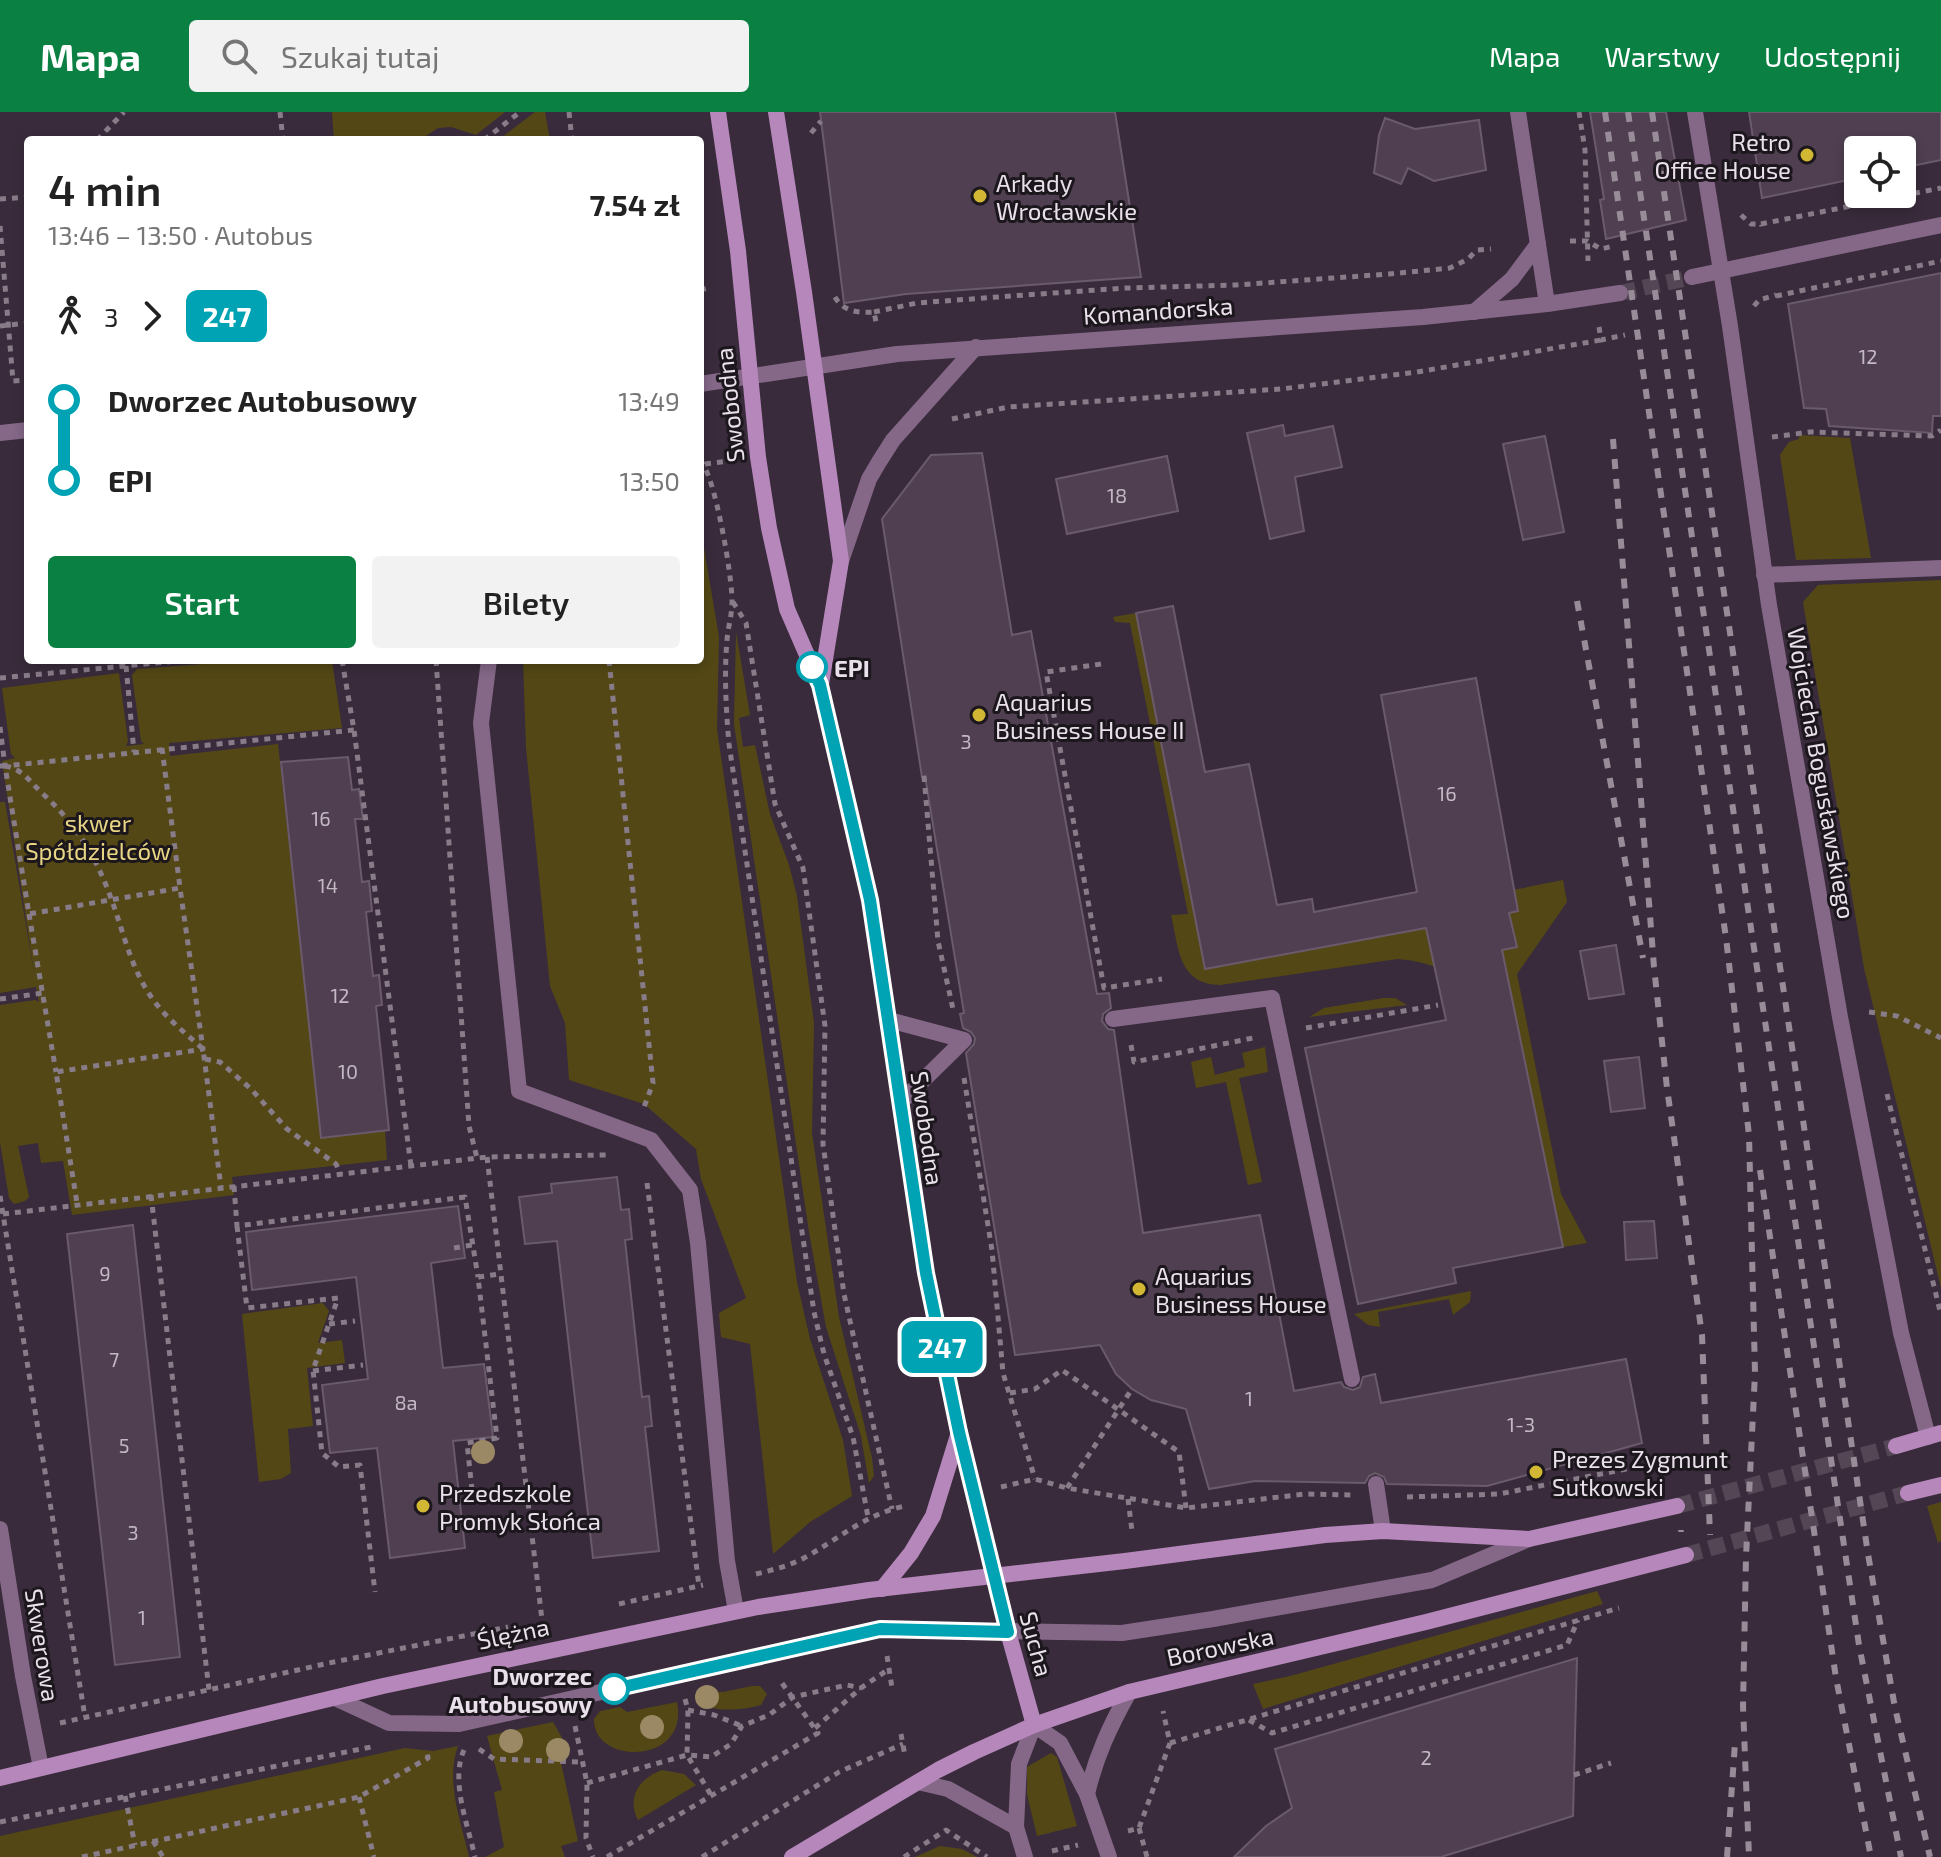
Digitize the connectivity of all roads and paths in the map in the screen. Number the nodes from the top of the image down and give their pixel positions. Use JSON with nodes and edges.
{"nodes":[{"id":1,"x":124,"y":112,"type":"edge"},
{"id":2,"x":280,"y":112,"type":"edge"},
{"id":3,"x":520,"y":112,"type":"edge"},
{"id":4,"x":569,"y":112,"type":"edge"},
{"id":5,"x":718,"y":112,"type":"edge"},
{"id":6,"x":776,"y":112,"type":"edge"},
{"id":7,"x":1518,"y":112,"type":"edge"},
{"id":8,"x":1579,"y":112,"type":"edge"},
{"id":9,"x":1695,"y":112,"type":"edge"},
{"id":10,"x":821,"y":121,"type":"dead end"},
{"id":11,"x":811,"y":133,"type":"dead end"},
{"id":12,"x":101,"y":136,"type":"edge"},
{"id":13,"x":283,"y":136,"type":"edge"},
{"id":14,"x":489,"y":136,"type":"edge"},
{"id":15,"x":572,"y":136,"type":"edge"},
{"id":16,"x":1941,"y":188,"type":"edge"},
{"id":17,"x":24,"y":197,"type":"edge"},
{"id":18,"x":0,"y":199,"type":"edge"},
{"id":19,"x":1761,"y":224,"type":"dead end"},
{"id":20,"x":1941,"y":225,"type":"edge"},
{"id":21,"x":0,"y":226,"type":"edge"},
{"id":22,"x":1570,"y":241,"type":"dead end"},
{"id":23,"x":1587,"y":241,"type":"junction"},
{"id":24,"x":1538,"y":244,"type":"junction"},
{"id":25,"x":1613,"y":246,"type":"dead end"},
{"id":26,"x":1491,"y":249,"type":"dead end"},
{"id":27,"x":1588,"y":261,"type":"dead end"},
{"id":28,"x":1941,"y":261,"type":"edge"},
{"id":29,"x":1720,"y":271,"type":"junction"},
{"id":30,"x":1692,"y":277,"type":"tunnel mouth"},
{"id":31,"x":834,"y":285,"type":"dead end"},
{"id":32,"x":708,"y":288,"type":"dead end"},
{"id":33,"x":704,"y":289,"type":"edge"},
{"id":34,"x":1620,"y":293,"type":"tunnel mouth"},
{"id":35,"x":1776,"y":296,"type":"dead end"},
{"id":36,"x":1547,"y":304,"type":"junction"},
{"id":37,"x":874,"y":312,"type":"junction"},
{"id":38,"x":1473,"y":312,"type":"junction"},
{"id":39,"x":876,"y":322,"type":"dead end"},
{"id":40,"x":24,"y":323,"type":"edge"},
{"id":41,"x":9,"y":325,"type":"junction"},
{"id":42,"x":0,"y":326,"type":"edge"},
{"id":43,"x":1599,"y":327,"type":"dead end"},
{"id":44,"x":1625,"y":335,"type":"dead end"},
{"id":45,"x":1601,"y":340,"type":"junction"},
{"id":46,"x":976,"y":347,"type":"junction"},
{"id":47,"x":813,"y":366,"type":"junction"},
{"id":48,"x":750,"y":377,"type":"junction"},
{"id":49,"x":24,"y":380,"type":"edge"},
{"id":50,"x":704,"y":383,"type":"edge"},
{"id":51,"x":942,"y":424,"type":"dead end"},
{"id":52,"x":24,"y":430,"type":"edge"},
{"id":53,"x":1941,"y":430,"type":"edge"},
{"id":54,"x":0,"y":433,"type":"edge"},
{"id":55,"x":1770,"y":437,"type":"dead end"},
{"id":56,"x":730,"y":461,"type":"dead end"},
{"id":57,"x":704,"y":462,"type":"edge"},
{"id":58,"x":704,"y":467,"type":"edge"},
{"id":59,"x":841,"y":561,"type":"junction"},
{"id":60,"x":1941,"y":568,"type":"edge"},
{"id":61,"x":1764,"y":575,"type":"junction"},
{"id":62,"x":732,"y":601,"type":"junction"},
{"id":63,"x":146,"y":664,"type":"edge"},
{"id":64,"x":343,"y":664,"type":"edge"},
{"id":65,"x":436,"y":664,"type":"edge"},
{"id":66,"x":488,"y":664,"type":"edge"},
{"id":67,"x":609,"y":664,"type":"edge"},
{"id":68,"x":1101,"y":664,"type":"dead end"},
{"id":69,"x":126,"y":666,"type":"junction"},
{"id":70,"x":0,"y":678,"type":"edge"},
{"id":71,"x":820,"y":685,"type":"junction"},
{"id":72,"x":0,"y":727,"type":"edge"},
{"id":73,"x":354,"y":730,"type":"junction"},
{"id":74,"x":162,"y":748,"type":"junction"},
{"id":75,"x":134,"y":752,"type":"junction"},
{"id":76,"x":2,"y":766,"type":"edge"},
{"id":77,"x":924,"y":776,"type":"dead end"},
{"id":78,"x":180,"y":888,"type":"junction"},
{"id":79,"x":112,"y":900,"type":"junction"},
{"id":80,"x":29,"y":914,"type":"junction"},
{"id":81,"x":1162,"y":979,"type":"dead end"},
{"id":82,"x":43,"y":993,"type":"junction"},
{"id":83,"x":1865,"y":998,"type":"dead end"},
{"id":84,"x":0,"y":999,"type":"edge"},
{"id":85,"x":1869,"y":1012,"type":"junction"},
{"id":86,"x":1113,"y":1019,"type":"dead end"},
{"id":87,"x":889,"y":1020,"type":"junction"},
{"id":88,"x":1872,"y":1026,"type":"dead end"},
{"id":89,"x":1941,"y":1038,"type":"edge"},
{"id":90,"x":957,"y":1042,"type":"junction"},
{"id":91,"x":203,"y":1049,"type":"junction"},
{"id":92,"x":205,"y":1059,"type":"junction"},
{"id":93,"x":56,"y":1072,"type":"junction"},
{"id":94,"x":1884,"y":1082,"type":"dead end"},
{"id":95,"x":901,"y":1102,"type":"junction"},
{"id":96,"x":651,"y":1140,"type":"junction"},
{"id":97,"x":609,"y":1155,"type":"dead end"},
{"id":98,"x":487,"y":1157,"type":"junction"},
{"id":99,"x":477,"y":1158,"type":"junction"},
{"id":100,"x":411,"y":1166,"type":"junction"},
{"id":101,"x":341,"y":1175,"type":"junction"},
{"id":102,"x":647,"y":1177,"type":"dead end"},
{"id":103,"x":234,"y":1186,"type":"junction"},
{"id":104,"x":221,"y":1187,"type":"junction"},
{"id":105,"x":151,"y":1195,"type":"junction"},
{"id":106,"x":0,"y":1196,"type":"edge"},
{"id":107,"x":77,"y":1203,"type":"junction"},
{"id":108,"x":3,"y":1214,"type":"junction"},
{"id":109,"x":237,"y":1226,"type":"junction"},
{"id":110,"x":472,"y":1245,"type":"junction"},
{"id":111,"x":454,"y":1248,"type":"dead end"},
{"id":112,"x":500,"y":1274,"type":"junction"},
{"id":113,"x":478,"y":1277,"type":"junction"},
{"id":114,"x":1941,"y":1315,"type":"edge"},
{"id":115,"x":355,"y":1321,"type":"dead end"},
{"id":116,"x":329,"y":1324,"type":"junction"},
{"id":117,"x":363,"y":1365,"type":"dead end"},
{"id":118,"x":313,"y":1371,"type":"junction"},
{"id":119,"x":1352,"y":1379,"type":"dead end"},
{"id":120,"x":1132,"y":1389,"type":"dead end"},
{"id":121,"x":1010,"y":1393,"type":"junction"},
{"id":122,"x":1118,"y":1411,"type":"junction"},
{"id":123,"x":959,"y":1432,"type":"junction"},
{"id":124,"x":1937,"y":1435,"type":"edge"},
{"id":125,"x":1896,"y":1446,"type":"tunnel mouth"},
{"id":126,"x":1667,"y":1461,"type":"dead end"},
{"id":127,"x":1035,"y":1479,"type":"junction"},
{"id":128,"x":1015,"y":1484,"type":"dead end"},
{"id":129,"x":1376,"y":1484,"type":"dead end"},
{"id":130,"x":1941,"y":1486,"type":"edge"},
{"id":131,"x":1067,"y":1488,"type":"junction"},
{"id":132,"x":472,"y":1490,"type":"dead end"},
{"id":133,"x":1908,"y":1493,"type":"tunnel mouth"},
{"id":134,"x":1353,"y":1495,"type":"dead end"},
{"id":135,"x":1398,"y":1497,"type":"dead end"},
{"id":136,"x":1128,"y":1499,"type":"junction"},
{"id":137,"x":1677,"y":1506,"type":"tunnel mouth"},
{"id":138,"x":1186,"y":1508,"type":"junction"},
{"id":139,"x":868,"y":1517,"type":"junction"},
{"id":140,"x":0,"y":1529,"type":"edge"},
{"id":141,"x":1383,"y":1531,"type":"junction"},
{"id":142,"x":1133,"y":1536,"type":"dead end"},
{"id":143,"x":1529,"y":1539,"type":"junction"},
{"id":144,"x":1686,"y":1555,"type":"tunnel mouth"},
{"id":145,"x":995,"y":1575,"type":"junction"},
{"id":146,"x":730,"y":1579,"type":"junction"},
{"id":147,"x":699,"y":1586,"type":"junction"},
{"id":148,"x":882,"y":1589,"type":"junction"},
{"id":149,"x":375,"y":1592,"type":"dead end"},
{"id":150,"x":615,"y":1605,"type":"dead end"},
{"id":151,"x":1619,"y":1608,"type":"dead end"},
{"id":152,"x":736,"y":1611,"type":"junction"},
{"id":153,"x":556,"y":1618,"type":"dead end"},
{"id":154,"x":1578,"y":1619,"type":"junction"},
{"id":155,"x":542,"y":1620,"type":"junction"},
{"id":156,"x":528,"y":1623,"type":"dead end"},
{"id":157,"x":514,"y":1626,"type":"dead end"},
{"id":158,"x":1008,"y":1632,"type":"junction"},
{"id":159,"x":886,"y":1649,"type":"dead end"},
{"id":160,"x":889,"y":1669,"type":"junction"},
{"id":161,"x":861,"y":1688,"type":"junction"},
{"id":162,"x":892,"y":1688,"type":"dead end"},
{"id":163,"x":209,"y":1690,"type":"junction"},
{"id":164,"x":684,"y":1691,"type":"dead end"},
{"id":165,"x":1129,"y":1692,"type":"junction"},
{"id":166,"x":335,"y":1698,"type":"junction"},
{"id":167,"x":1161,"y":1703,"type":"dead end"},
{"id":168,"x":688,"y":1710,"type":"junction"},
{"id":169,"x":85,"y":1717,"type":"junction"},
{"id":170,"x":573,"y":1718,"type":"dead end"},
{"id":171,"x":1249,"y":1720,"type":"junction"},
{"id":172,"x":1034,"y":1725,"type":"junction"},
{"id":173,"x":742,"y":1726,"type":"junction"},
{"id":174,"x":33,"y":1729,"type":"junction"},
{"id":175,"x":901,"y":1734,"type":"dead end"},
{"id":176,"x":426,"y":1742,"type":"dead end"},
{"id":177,"x":1170,"y":1743,"type":"junction"},
{"id":178,"x":903,"y":1744,"type":"junction"},
{"id":179,"x":380,"y":1746,"type":"dead end"},
{"id":180,"x":687,"y":1755,"type":"junction"},
{"id":181,"x":905,"y":1756,"type":"dead end"},
{"id":182,"x":581,"y":1762,"type":"junction"},
{"id":183,"x":1611,"y":1763,"type":"dead end"},
{"id":184,"x":41,"y":1768,"type":"junction"},
{"id":185,"x":1574,"y":1775,"type":"dead end"},
{"id":186,"x":0,"y":1778,"type":"edge"},
{"id":187,"x":918,"y":1782,"type":"junction"},
{"id":188,"x":587,"y":1783,"type":"junction"},
{"id":189,"x":1087,"y":1794,"type":"junction"},
{"id":190,"x":711,"y":1795,"type":"junction"},
{"id":191,"x":125,"y":1796,"type":"junction"},
{"id":192,"x":359,"y":1797,"type":"junction"},
{"id":193,"x":0,"y":1822,"type":"edge"},
{"id":194,"x":941,"y":1822,"type":"dead end"},
{"id":195,"x":1016,"y":1827,"type":"junction"},
{"id":196,"x":1139,"y":1828,"type":"junction"},
{"id":197,"x":946,"y":1830,"type":"junction"},
{"id":198,"x":1126,"y":1832,"type":"dead end"},
{"id":199,"x":153,"y":1841,"type":"junction"},
{"id":200,"x":1082,"y":1843,"type":"dead end"},
{"id":201,"x":135,"y":1845,"type":"junction"},
{"id":202,"x":1044,"y":1853,"type":"dead end"},
{"id":203,"x":82,"y":1857,"type":"edge"},
{"id":204,"x":163,"y":1857,"type":"edge"},
{"id":205,"x":374,"y":1857,"type":"edge"},
{"id":206,"x":475,"y":1857,"type":"edge"},
{"id":207,"x":593,"y":1857,"type":"edge"},
{"id":208,"x":607,"y":1857,"type":"edge"},
{"id":209,"x":702,"y":1857,"type":"edge"},
{"id":210,"x":792,"y":1857,"type":"edge"},
{"id":211,"x":904,"y":1857,"type":"edge"},
{"id":212,"x":987,"y":1857,"type":"edge"},
{"id":213,"x":1025,"y":1857,"type":"edge"},
{"id":214,"x":1109,"y":1857,"type":"edge"},
{"id":215,"x":1147,"y":1857,"type":"edge"}],
"edges":[{"from":1,"to":12,"type":"path"},
{"from":2,"to":13,"type":"path"},
{"from":3,"to":14,"type":"path"},
{"from":4,"to":15,"type":"path"},
{"from":5,"to":48,"type":"street","name":"Swobodna"},
{"from":6,"to":47,"type":"street","name":"Swobodna"},
{"from":7,"to":24,"type":"street"},
{"from":8,"to":23,"type":"path"},
{"from":9,"to":29,"type":"street","name":"Wojciecha Bogusławskiego"},
{"from":10,"to":11,"type":"path"},
{"from":16,"to":19,"type":"path"},
{"from":17,"to":18,"type":"path"},
{"from":20,"to":29,"type":"street"},
{"from":21,"to":41,"type":"path"},
{"from":22,"to":23,"type":"path"},
{"from":23,"to":25,"type":"path"},
{"from":23,"to":27,"type":"path"},
{"from":24,"to":36,"type":"street"},
{"from":24,"to":38,"type":"street"},
{"from":26,"to":37,"type":"path"},
{"from":28,"to":35,"type":"path"},
{"from":29,"to":30,"type":"street"},
{"from":29,"to":61,"type":"street","name":"Wojciecha Bogusławskiego"},
{"from":31,"to":37,"type":"path"},
{"from":32,"to":33,"type":"path"},
{"from":34,"to":36,"type":"street","name":"Komandorska"},
{"from":36,"to":38,"type":"street","name":"Komandorska"},
{"from":37,"to":39,"type":"path"},
{"from":38,"to":46,"type":"street","name":"Komandorska"},
{"from":40,"to":41,"type":"path"},
{"from":41,"to":42,"type":"path"},
{"from":41,"to":49,"type":"path"},
{"from":43,"to":45,"type":"path"},
{"from":44,"to":45,"type":"path"},
{"from":45,"to":51,"type":"path"},
{"from":46,"to":47,"type":"street","name":"Komandorska"},
{"from":46,"to":59,"type":"street"},
{"from":47,"to":48,"type":"street","name":"Komandorska"},
{"from":47,"to":59,"type":"street","name":"Swobodna"},
{"from":48,"to":50,"type":"street","name":"Komandorska"},
{"from":48,"to":71,"type":"street","name":"Swobodna"},
{"from":52,"to":54,"type":"street"},
{"from":53,"to":55,"type":"path"},
{"from":56,"to":57,"type":"path"},
{"from":58,"to":62,"type":"path"},
{"from":59,"to":71,"type":"street","name":"Swobodna"},
{"from":60,"to":61,"type":"street"},
{"from":61,"to":124,"type":"street","name":"Wojciecha Bogusławskiego"},
{"from":62,"to":139,"type":"path"},
{"from":62,"to":139,"type":"path"},
{"from":63,"to":69,"type":"path"},
{"from":64,"to":73,"type":"path"},
{"from":65,"to":99,"type":"path"},
{"from":66,"to":96,"type":"street"},
{"from":67,"to":96,"type":"path"},
{"from":68,"to":81,"type":"path"},
{"from":69,"to":70,"type":"path"},
{"from":69,"to":75,"type":"path"},
{"from":71,"to":87,"type":"street","name":"Swobodna"},
{"from":72,"to":76,"type":"path"},
{"from":73,"to":74,"type":"path"},
{"from":73,"to":100,"type":"path"},
{"from":74,"to":75,"type":"path"},
{"from":74,"to":78,"type":"path"},
{"from":75,"to":76,"type":"path"},
{"from":76,"to":79,"type":"path"},
{"from":76,"to":80,"type":"path"},
{"from":77,"to":90,"type":"path"},
{"from":78,"to":79,"type":"path"},
{"from":78,"to":91,"type":"path"},
{"from":79,"to":80,"type":"path"},
{"from":79,"to":91,"type":"path"},
{"from":80,"to":82,"type":"path"},
{"from":82,"to":84,"type":"path"},
{"from":82,"to":93,"type":"path"},
{"from":83,"to":85,"type":"path"},
{"from":85,"to":88,"type":"path"},
{"from":85,"to":89,"type":"path"},
{"from":86,"to":119,"type":"street"},
{"from":87,"to":90,"type":"street"},
{"from":87,"to":95,"type":"street","name":"Swobodna"},
{"from":90,"to":95,"type":"street"},
{"from":90,"to":121,"type":"path"},
{"from":91,"to":92,"type":"path"},
{"from":91,"to":93,"type":"path"},
{"from":92,"to":101,"type":"path"},
{"from":92,"to":104,"type":"path"},
{"from":93,"to":107,"type":"path"},
{"from":94,"to":114,"type":"path"},
{"from":95,"to":123,"type":"street","name":"Swobodna"},
{"from":96,"to":146,"type":"street"},
{"from":97,"to":98,"type":"path"},
{"from":98,"to":99,"type":"path"},
{"from":98,"to":112,"type":"path"},
{"from":99,"to":100,"type":"path"},
{"from":100,"to":101,"type":"path"},
{"from":101,"to":103,"type":"path"},
{"from":102,"to":147,"type":"path"},
{"from":103,"to":104,"type":"path"},
{"from":103,"to":109,"type":"path"},
{"from":104,"to":105,"type":"path"},
{"from":105,"to":107,"type":"path"},
{"from":105,"to":163,"type":"path"},
{"from":106,"to":108,"type":"path"},
{"from":107,"to":108,"type":"path"},
{"from":108,"to":169,"type":"path"},
{"from":109,"to":110,"type":"path"},
{"from":109,"to":116,"type":"path"},
{"from":110,"to":111,"type":"path"},
{"from":110,"to":113,"type":"path"},
{"from":112,"to":113,"type":"path"},
{"from":112,"to":155,"type":"path"},
{"from":113,"to":132,"type":"path"},
{"from":115,"to":116,"type":"path"},
{"from":116,"to":118,"type":"path"},
{"from":117,"to":118,"type":"path"},
{"from":118,"to":149,"type":"path"},
{"from":120,"to":122,"type":"path"},
{"from":121,"to":122,"type":"path"},
{"from":121,"to":127,"type":"path"},
{"from":122,"to":131,"type":"path"},
{"from":122,"to":138,"type":"path"},
{"from":123,"to":145,"type":"street","name":"Swobodna"},
{"from":123,"to":148,"type":"street"},
{"from":124,"to":125,"type":"street"},
{"from":126,"to":135,"type":"path"},
{"from":127,"to":128,"type":"path"},
{"from":127,"to":131,"type":"path"},
{"from":129,"to":141,"type":"street"},
{"from":130,"to":133,"type":"street"},
{"from":131,"to":136,"type":"path"},
{"from":134,"to":138,"type":"path"},
{"from":136,"to":138,"type":"path"},
{"from":136,"to":142,"type":"path"},
{"from":137,"to":143,"type":"street"},
{"from":139,"to":146,"type":"path"},
{"from":140,"to":174,"type":"street","name":"Skwerowa"},
{"from":141,"to":143,"type":"street"},
{"from":141,"to":145,"type":"street"},
{"from":143,"to":158,"type":"street"},
{"from":144,"to":165,"type":"street","name":"Borowska"},
{"from":145,"to":148,"type":"street","name":"Ślężna"},
{"from":145,"to":158,"type":"street","name":"Sucha"},
{"from":146,"to":147,"type":"path"},
{"from":146,"to":152,"type":"street"},
{"from":147,"to":150,"type":"path"},
{"from":148,"to":152,"type":"street","name":"Ślężna"},
{"from":151,"to":154,"type":"path"},
{"from":152,"to":166,"type":"street","name":"Ślężna"},
{"from":153,"to":155,"type":"path"},
{"from":154,"to":171,"type":"path"},
{"from":154,"to":171,"type":"path"},
{"from":155,"to":156,"type":"path"},
{"from":157,"to":163,"type":"path"},
{"from":158,"to":166,"type":"street"},
{"from":158,"to":172,"type":"street","name":"Sucha"},
{"from":159,"to":160,"type":"path"},
{"from":160,"to":161,"type":"path"},
{"from":160,"to":162,"type":"path"},
{"from":161,"to":173,"type":"path"},
{"from":161,"to":190,"type":"path"},
{"from":163,"to":169,"type":"path"},
{"from":164,"to":168,"type":"path"},
{"from":165,"to":172,"type":"street","name":"Borowska"},
{"from":165,"to":189,"type":"street"},
{"from":166,"to":184,"type":"street","name":"Ślężna"},
{"from":167,"to":177,"type":"path"},
{"from":168,"to":173,"type":"path"},
{"from":168,"to":180,"type":"path"},
{"from":169,"to":174,"type":"path"},
{"from":170,"to":182,"type":"path"},
{"from":171,"to":177,"type":"path"},
{"from":172,"to":187,"type":"street","name":"Borowska"},
{"from":172,"to":189,"type":"street"},
{"from":172,"to":195,"type":"street"},
{"from":173,"to":180,"type":"path"},
{"from":174,"to":184,"type":"street","name":"Skwerowa"},
{"from":175,"to":178,"type":"path"},
{"from":176,"to":192,"type":"path"},
{"from":177,"to":196,"type":"path"},
{"from":178,"to":181,"type":"path"},
{"from":178,"to":209,"type":"path"},
{"from":179,"to":191,"type":"path"},
{"from":180,"to":188,"type":"path"},
{"from":180,"to":190,"type":"path"},
{"from":182,"to":188,"type":"path"},
{"from":182,"to":206,"type":"path"},
{"from":183,"to":185,"type":"path"},
{"from":184,"to":186,"type":"street","name":"Ślężna"},
{"from":187,"to":195,"type":"street"},
{"from":187,"to":210,"type":"street","name":"Borowska"},
{"from":188,"to":207,"type":"path"},
{"from":189,"to":214,"type":"street"},
{"from":190,"to":208,"type":"path"},
{"from":191,"to":193,"type":"path"},
{"from":191,"to":201,"type":"path"},
{"from":192,"to":199,"type":"path"},
{"from":192,"to":205,"type":"path"},
{"from":194,"to":197,"type":"path"},
{"from":195,"to":213,"type":"street"},
{"from":196,"to":198,"type":"path"},
{"from":196,"to":215,"type":"path"},
{"from":197,"to":211,"type":"path"},
{"from":197,"to":212,"type":"path"},
{"from":199,"to":201,"type":"path"},
{"from":199,"to":204,"type":"path"},
{"from":200,"to":202,"type":"path"},
{"from":201,"to":203,"type":"path"}]}
